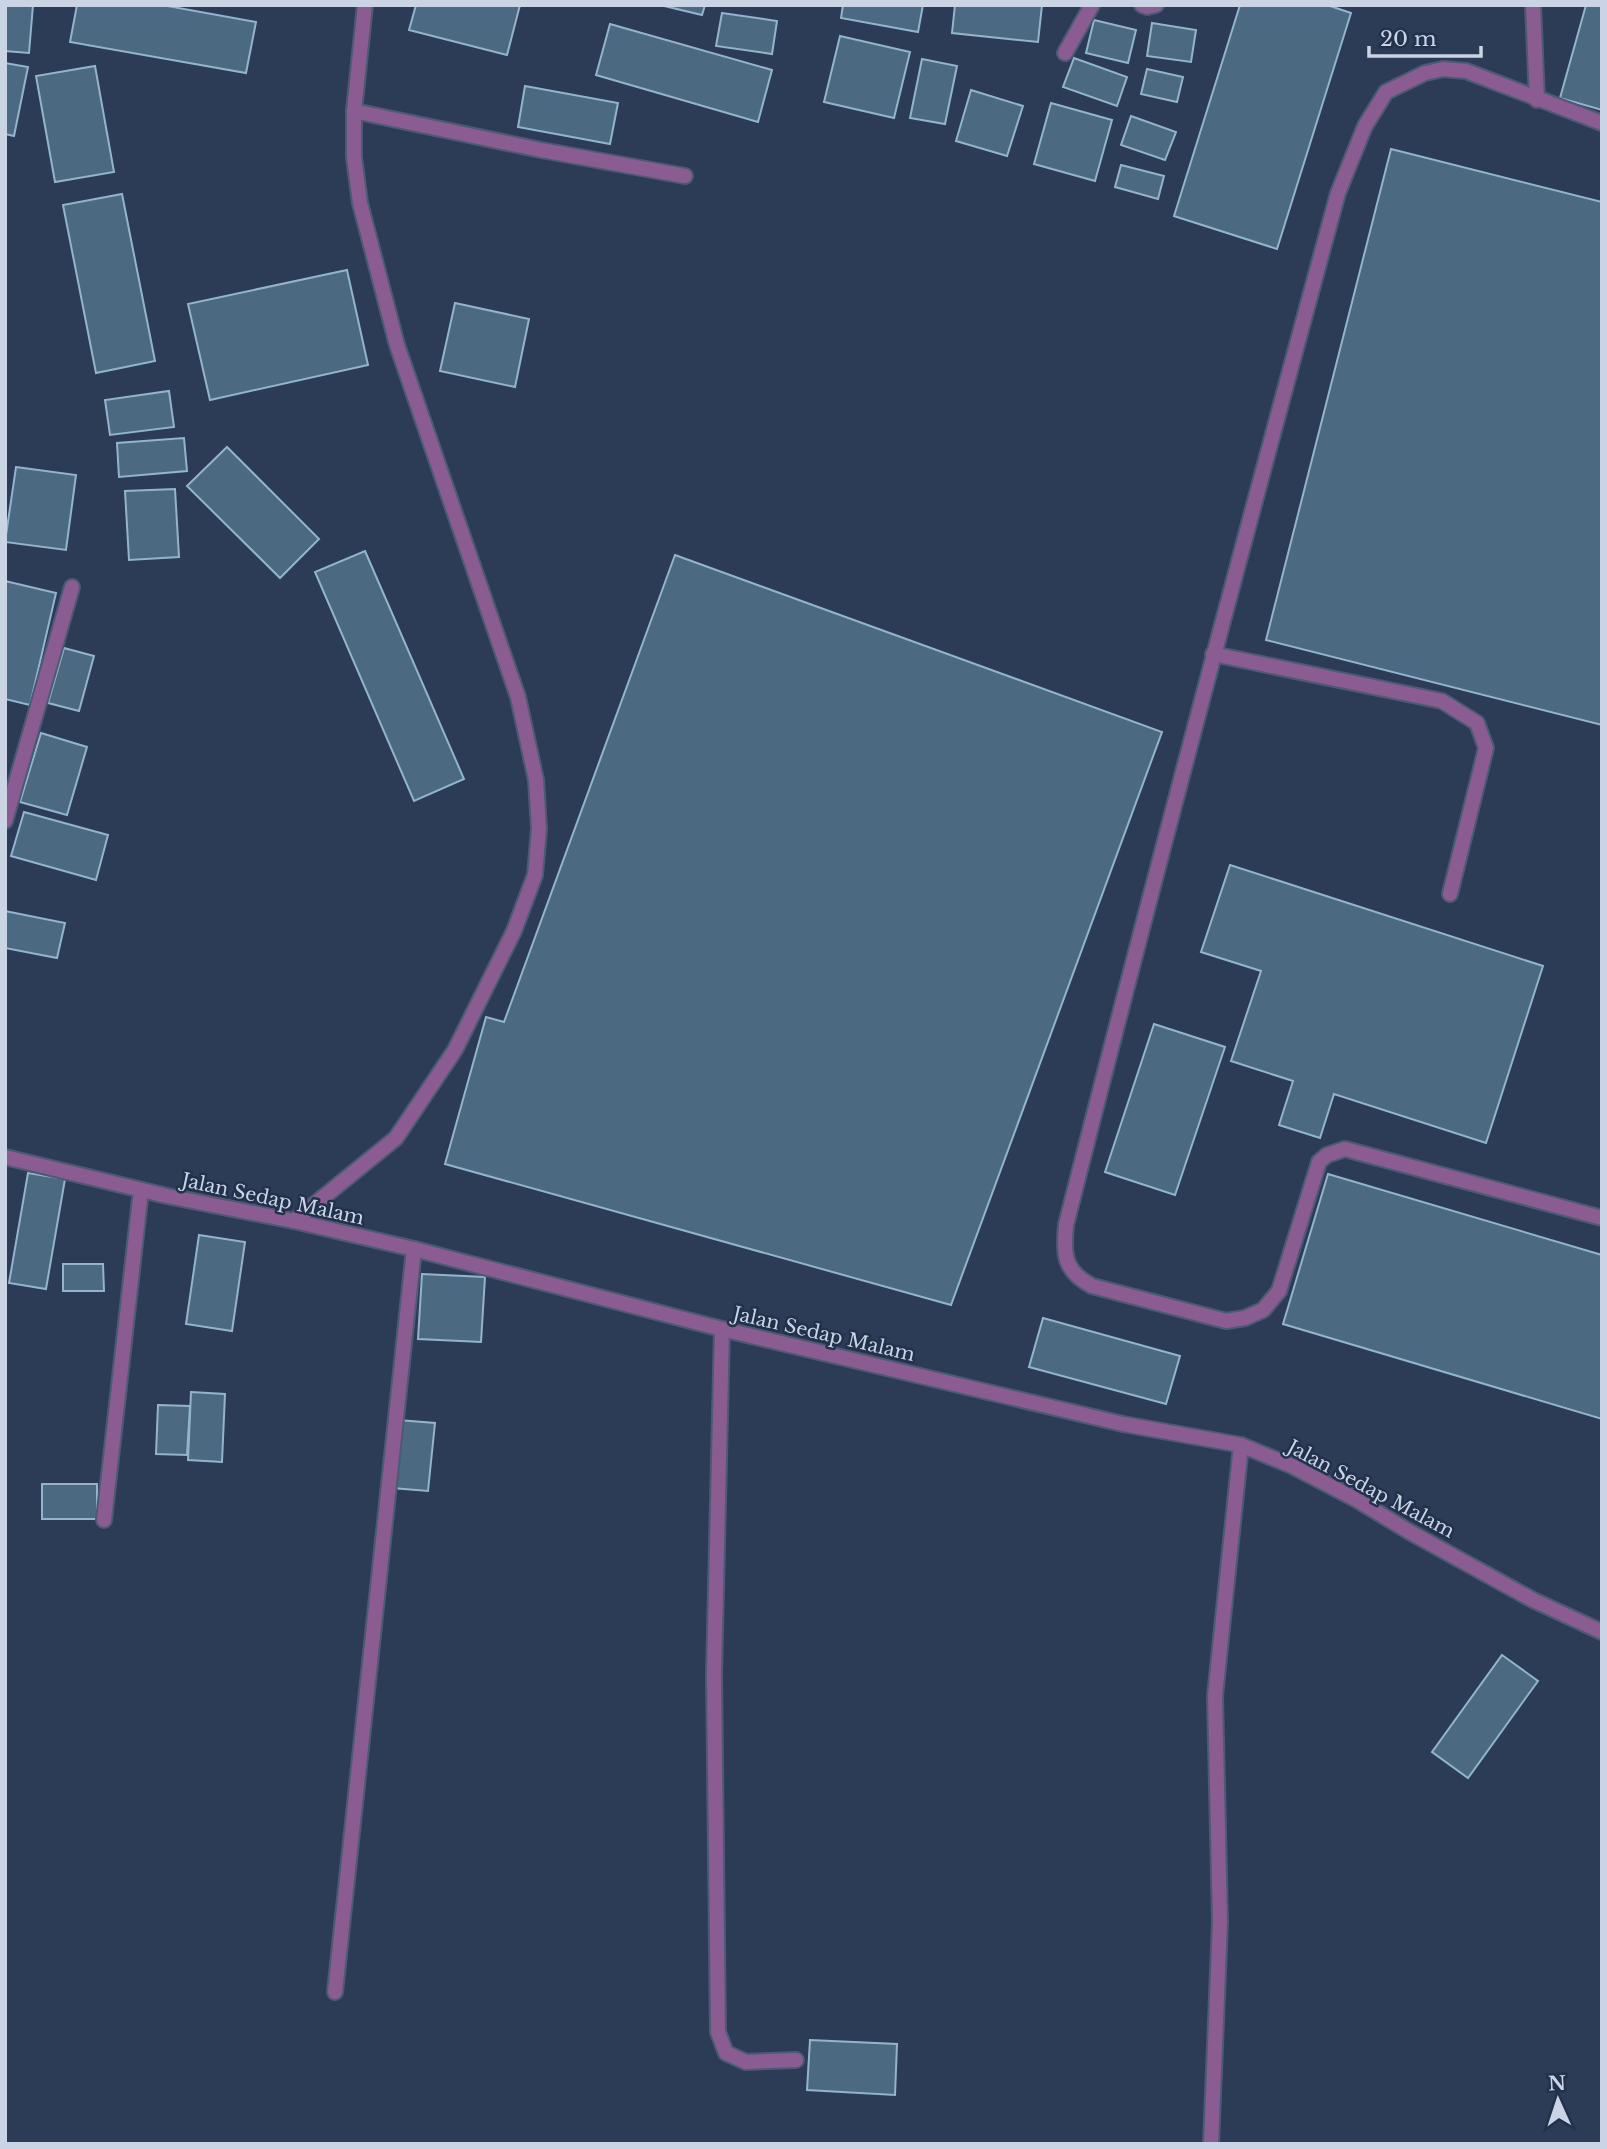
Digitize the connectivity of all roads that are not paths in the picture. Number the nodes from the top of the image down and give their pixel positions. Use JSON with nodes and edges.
{"nodes":[{"id":1,"x":365,"y":5,"type":"edge"},
{"id":2,"x":1092,"y":5,"type":"edge"},
{"id":3,"x":1142,"y":5,"type":"edge"},
{"id":4,"x":1156,"y":5,"type":"edge"},
{"id":5,"x":1533,"y":5,"type":"edge"},
{"id":6,"x":1065,"y":53,"type":"dead end"},
{"id":7,"x":1537,"y":100,"type":"junction"},
{"id":8,"x":354,"y":111,"type":"junction"},
{"id":9,"x":1602,"y":123,"type":"edge"},
{"id":10,"x":685,"y":176,"type":"dead end"},
{"id":11,"x":72,"y":587,"type":"dead end"},
{"id":12,"x":1213,"y":654,"type":"junction"},
{"id":13,"x":5,"y":821,"type":"edge"},
{"id":14,"x":1450,"y":894,"type":"dead end"},
{"id":15,"x":5,"y":1157,"type":"edge"},
{"id":16,"x":141,"y":1190,"type":"junction"},
{"id":17,"x":1602,"y":1218,"type":"edge"},
{"id":18,"x":294,"y":1220,"type":"junction"},
{"id":19,"x":414,"y":1249,"type":"junction"},
{"id":20,"x":722,"y":1329,"type":"junction"},
{"id":21,"x":1241,"y":1445,"type":"junction"},
{"id":22,"x":104,"y":1520,"type":"dead end"},
{"id":23,"x":1602,"y":1632,"type":"edge"},
{"id":24,"x":335,"y":1992,"type":"dead end"},
{"id":25,"x":796,"y":2060,"type":"dead end"},
{"id":26,"x":1211,"y":2144,"type":"edge"}],
"edges":[{"from":1,"to":8,"type":"street"},
{"from":2,"to":6,"type":"street"},
{"from":3,"to":4,"type":"street"},
{"from":5,"to":7,"type":"street"},
{"from":7,"to":9,"type":"street"},
{"from":7,"to":12,"type":"street"},
{"from":8,"to":10,"type":"street"},
{"from":8,"to":18,"type":"street"},
{"from":11,"to":13,"type":"street"},
{"from":12,"to":14,"type":"street"},
{"from":12,"to":17,"type":"street"},
{"from":15,"to":16,"type":"street","name":"Jalan Sedap Malam"},
{"from":16,"to":18,"type":"street","name":"Jalan Sedap Malam"},
{"from":16,"to":22,"type":"street"},
{"from":18,"to":19,"type":"street","name":"Jalan Sedap Malam"},
{"from":19,"to":20,"type":"street","name":"Jalan Sedap Malam"},
{"from":19,"to":24,"type":"street"},
{"from":20,"to":21,"type":"street","name":"Jalan Sedap Malam"},
{"from":20,"to":25,"type":"street"},
{"from":21,"to":23,"type":"street","name":"Jalan Sedap Malam"},
{"from":21,"to":26,"type":"street"}]}
